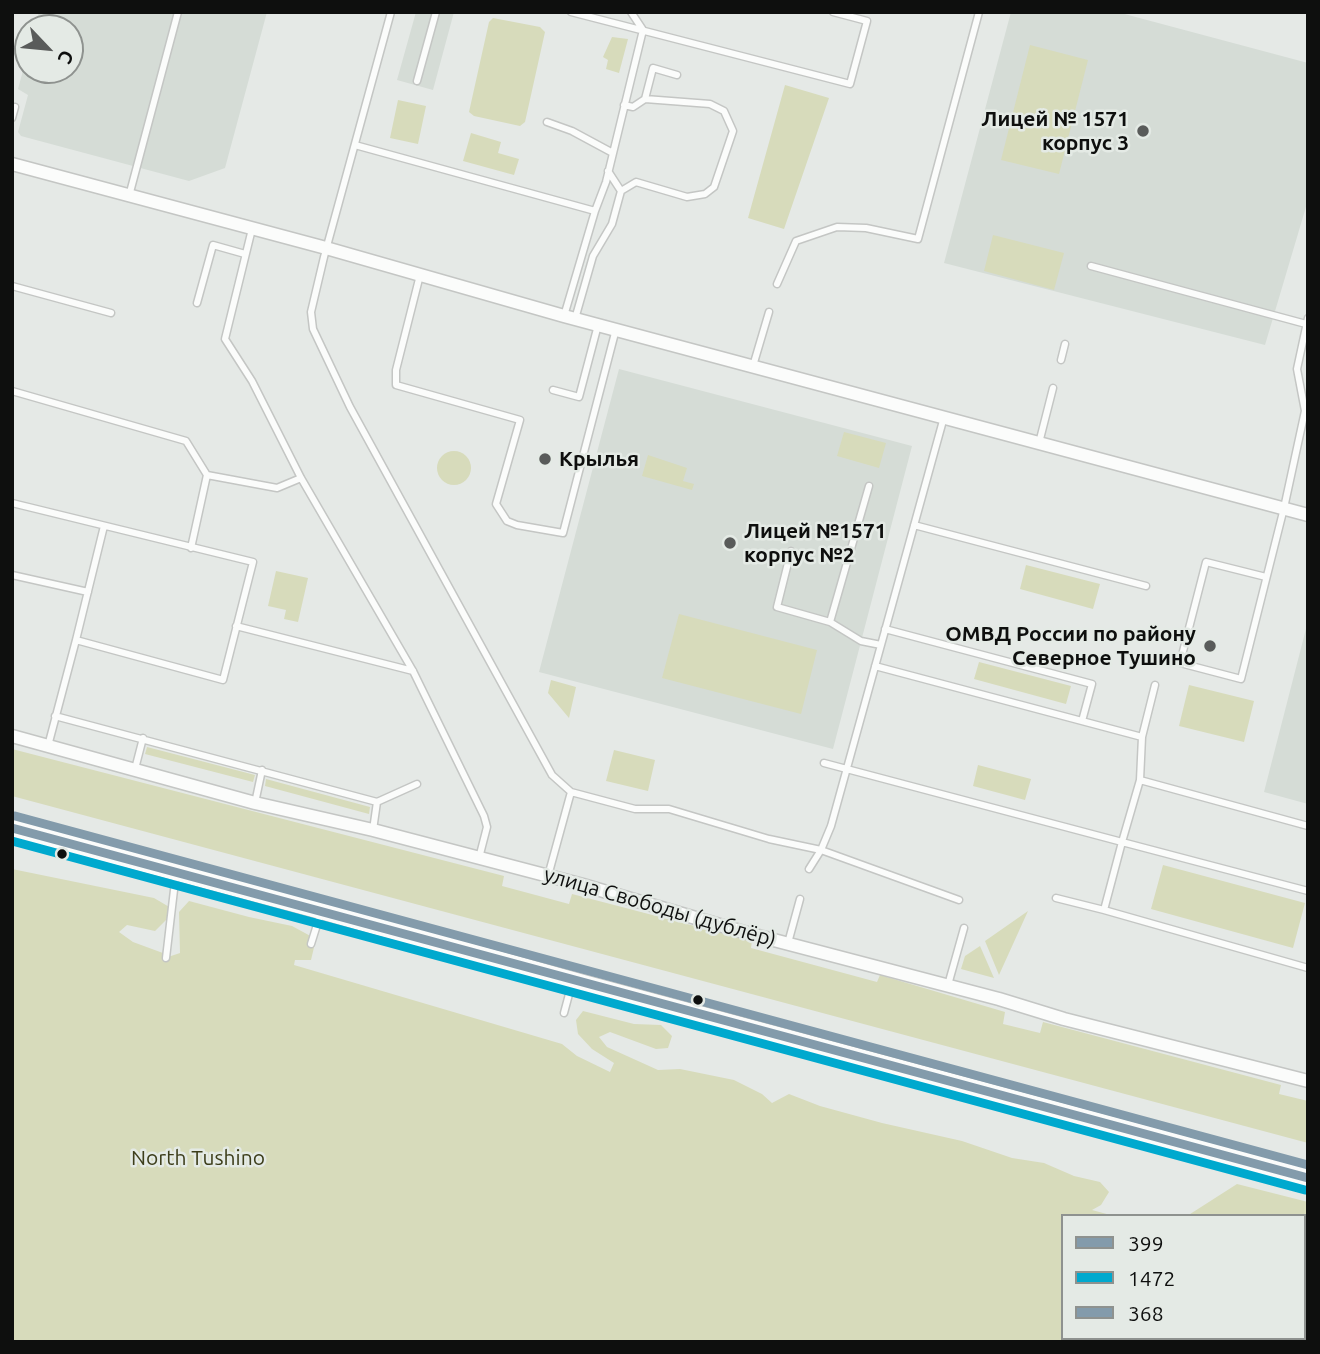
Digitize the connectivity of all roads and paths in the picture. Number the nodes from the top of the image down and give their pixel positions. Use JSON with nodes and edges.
{"nodes":[{"id":1,"x":178,"y":12,"type":"edge"},
{"id":2,"x":391,"y":12,"type":"edge"},
{"id":3,"x":436,"y":12,"type":"edge"},
{"id":4,"x":571,"y":12,"type":"edge"},
{"id":5,"x":632,"y":12,"type":"edge"},
{"id":6,"x":833,"y":12,"type":"edge"},
{"id":7,"x":979,"y":12,"type":"edge"},
{"id":8,"x":643,"y":30,"type":"junction"},
{"id":9,"x":677,"y":75,"type":"dead end"},
{"id":10,"x":417,"y":81,"type":"dead end"},
{"id":11,"x":645,"y":99,"type":"junction"},
{"id":12,"x":624,"y":105,"type":"junction"},
{"id":13,"x":15,"y":107,"type":"dead end"},
{"id":14,"x":12,"y":118,"type":"edge"},
{"id":15,"x":547,"y":122,"type":"dead end"},
{"id":16,"x":355,"y":145,"type":"junction"},
{"id":17,"x":611,"y":152,"type":"junction"},
{"id":18,"x":12,"y":164,"type":"edge"},
{"id":19,"x":608,"y":171,"type":"junction"},
{"id":20,"x":621,"y":191,"type":"junction"},
{"id":21,"x":129,"y":196,"type":"junction"},
{"id":22,"x":594,"y":211,"type":"junction"},
{"id":23,"x":252,"y":229,"type":"junction"},
{"id":24,"x":326,"y":248,"type":"junction"},
{"id":25,"x":245,"y":254,"type":"junction"},
{"id":26,"x":1091,"y":266,"type":"dead end"},
{"id":27,"x":420,"y":274,"type":"junction"},
{"id":28,"x":777,"y":284,"type":"dead end"},
{"id":29,"x":12,"y":286,"type":"edge"},
{"id":30,"x":197,"y":303,"type":"dead end"},
{"id":31,"x":769,"y":312,"type":"dead end"},
{"id":32,"x":111,"y":313,"type":"dead end"},
{"id":33,"x":570,"y":317,"type":"junction"},
{"id":34,"x":1307,"y":321,"type":"edge"},
{"id":35,"x":598,"y":325,"type":"junction"},
{"id":36,"x":616,"y":329,"type":"junction"},
{"id":37,"x":1065,"y":344,"type":"dead end"},
{"id":38,"x":1061,"y":359,"type":"dead end"},
{"id":39,"x":753,"y":366,"type":"junction"},
{"id":40,"x":1053,"y":387,"type":"dead end"},
{"id":41,"x":553,"y":390,"type":"dead end"},
{"id":42,"x":12,"y":391,"type":"edge"},
{"id":43,"x":944,"y":417,"type":"junction"},
{"id":44,"x":1040,"y":443,"type":"junction"},
{"id":45,"x":207,"y":475,"type":"junction"},
{"id":46,"x":302,"y":478,"type":"junction"},
{"id":47,"x":869,"y":486,"type":"dead end"},
{"id":48,"x":12,"y":503,"type":"edge"},
{"id":49,"x":1284,"y":508,"type":"junction"},
{"id":50,"x":1308,"y":515,"type":"edge"},
{"id":51,"x":915,"y":525,"type":"junction"},
{"id":52,"x":104,"y":526,"type":"junction"},
{"id":53,"x":191,"y":548,"type":"junction"},
{"id":54,"x":791,"y":551,"type":"dead end"},
{"id":55,"x":12,"y":575,"type":"edge"},
{"id":56,"x":1266,"y":577,"type":"junction"},
{"id":57,"x":1146,"y":586,"type":"dead end"},
{"id":58,"x":88,"y":592,"type":"junction"},
{"id":59,"x":830,"y":622,"type":"junction"},
{"id":60,"x":236,"y":626,"type":"junction"},
{"id":61,"x":886,"y":629,"type":"junction"},
{"id":62,"x":76,"y":640,"type":"junction"},
{"id":63,"x":881,"y":645,"type":"junction"},
{"id":64,"x":875,"y":666,"type":"junction"},
{"id":65,"x":413,"y":671,"type":"junction"},
{"id":66,"x":1155,"y":685,"type":"dead end"},
{"id":67,"x":55,"y":716,"type":"junction"},
{"id":68,"x":1082,"y":721,"type":"junction"},
{"id":69,"x":12,"y":736,"type":"edge"},
{"id":70,"x":1142,"y":737,"type":"junction"},
{"id":71,"x":143,"y":738,"type":"junction"},
{"id":72,"x":48,"y":746,"type":"junction"},
{"id":73,"x":824,"y":763,"type":"dead end"},
{"id":74,"x":135,"y":769,"type":"junction"},
{"id":75,"x":846,"y":769,"type":"junction"},
{"id":76,"x":262,"y":770,"type":"junction"},
{"id":77,"x":1140,"y":780,"type":"junction"},
{"id":78,"x":417,"y":784,"type":"dead end"},
{"id":79,"x":571,"y":792,"type":"junction"},
{"id":80,"x":377,"y":802,"type":"junction"},
{"id":81,"x":255,"y":803,"type":"junction"},
{"id":82,"x":1308,"y":826,"type":"edge"},
{"id":83,"x":12,"y":828,"type":"edge"},
{"id":84,"x":373,"y":831,"type":"junction"},
{"id":85,"x":1122,"y":842,"type":"junction"},
{"id":86,"x":821,"y":850,"type":"junction"},
{"id":87,"x":479,"y":858,"type":"junction"},
{"id":88,"x":808,"y":869,"type":"dead end"},
{"id":89,"x":177,"y":871,"type":"junction"},
{"id":90,"x":548,"y":876,"type":"junction"},
{"id":91,"x":1308,"y":891,"type":"edge"},
{"id":92,"x":1056,"y":898,"type":"dead end"},
{"id":93,"x":800,"y":900,"type":"dead end"},
{"id":94,"x":959,"y":900,"type":"dead end"},
{"id":95,"x":321,"y":910,"type":"junction"},
{"id":96,"x":1104,"y":910,"type":"junction"},
{"id":97,"x":964,"y":928,"type":"dead end"},
{"id":98,"x":788,"y":943,"type":"junction"},
{"id":99,"x":311,"y":944,"type":"dead end"},
{"id":100,"x":166,"y":958,"type":"dead end"},
{"id":101,"x":1308,"y":968,"type":"edge"},
{"id":102,"x":573,"y":981,"type":"junction"},
{"id":103,"x":948,"y":985,"type":"junction"},
{"id":104,"x":564,"y":1013,"type":"dead end"},
{"id":105,"x":1308,"y":1081,"type":"edge"},
{"id":106,"x":1308,"y":1178,"type":"edge"}],
"edges":[{"from":1,"to":21,"type":"lane"},
{"from":2,"to":16,"type":"lane"},
{"from":3,"to":10,"type":"lane"},
{"from":4,"to":8,"type":"lane"},
{"from":5,"to":8,"type":"lane"},
{"from":6,"to":8,"type":"lane"},
{"from":7,"to":28,"type":"lane"},
{"from":8,"to":12,"type":"lane"},
{"from":9,"to":11,"type":"lane"},
{"from":11,"to":12,"type":"lane"},
{"from":11,"to":20,"type":"lane"},
{"from":12,"to":17,"type":"lane"},
{"from":13,"to":14,"type":"lane"},
{"from":15,"to":17,"type":"lane"},
{"from":16,"to":22,"type":"lane"},
{"from":16,"to":24,"type":"lane"},
{"from":17,"to":19,"type":"lane"},
{"from":18,"to":21,"type":"street"},
{"from":19,"to":20,"type":"lane"},
{"from":19,"to":22,"type":"lane"},
{"from":20,"to":33,"type":"lane"},
{"from":21,"to":23,"type":"street"},
{"from":22,"to":33,"type":"lane"},
{"from":23,"to":24,"type":"street"},
{"from":23,"to":25,"type":"lane"},
{"from":24,"to":27,"type":"street"},
{"from":24,"to":79,"type":"lane"},
{"from":25,"to":30,"type":"lane"},
{"from":25,"to":46,"type":"lane"},
{"from":26,"to":34,"type":"lane"},
{"from":27,"to":33,"type":"street"},
{"from":27,"to":36,"type":"lane"},
{"from":29,"to":32,"type":"lane"},
{"from":31,"to":39,"type":"lane"},
{"from":33,"to":35,"type":"street"},
{"from":34,"to":49,"type":"lane"},
{"from":35,"to":36,"type":"street"},
{"from":35,"to":41,"type":"lane"},
{"from":36,"to":39,"type":"street"},
{"from":37,"to":38,"type":"lane"},
{"from":39,"to":43,"type":"street"},
{"from":40,"to":44,"type":"lane"},
{"from":42,"to":45,"type":"lane"},
{"from":43,"to":44,"type":"street"},
{"from":43,"to":51,"type":"lane"},
{"from":44,"to":49,"type":"street"},
{"from":45,"to":46,"type":"lane"},
{"from":45,"to":53,"type":"lane"},
{"from":46,"to":65,"type":"lane"},
{"from":47,"to":59,"type":"lane"},
{"from":48,"to":52,"type":"lane"},
{"from":49,"to":50,"type":"street"},
{"from":49,"to":56,"type":"lane"},
{"from":51,"to":57,"type":"lane"},
{"from":51,"to":61,"type":"lane"},
{"from":52,"to":53,"type":"lane"},
{"from":52,"to":58,"type":"lane"},
{"from":53,"to":60,"type":"lane"},
{"from":54,"to":59,"type":"lane"},
{"from":55,"to":58,"type":"lane"},
{"from":56,"to":56,"type":"lane"},
{"from":58,"to":62,"type":"lane"},
{"from":59,"to":63,"type":"lane"},
{"from":60,"to":62,"type":"lane"},
{"from":60,"to":65,"type":"lane"},
{"from":61,"to":63,"type":"lane"},
{"from":61,"to":68,"type":"lane"},
{"from":62,"to":67,"type":"lane"},
{"from":63,"to":64,"type":"lane"},
{"from":64,"to":68,"type":"lane"},
{"from":64,"to":75,"type":"lane"},
{"from":65,"to":87,"type":"lane"},
{"from":66,"to":70,"type":"lane"},
{"from":67,"to":71,"type":"lane"},
{"from":67,"to":72,"type":"lane"},
{"from":68,"to":70,"type":"lane"},
{"from":69,"to":72,"type":"street","name":"улица Свободы (дублёр)"},
{"from":70,"to":77,"type":"lane"},
{"from":71,"to":74,"type":"lane"},
{"from":71,"to":76,"type":"lane"},
{"from":72,"to":74,"type":"street","name":"улица Свободы (дублёр)"},
{"from":73,"to":75,"type":"lane"},
{"from":74,"to":81,"type":"street","name":"улица Свободы (дублёр)"},
{"from":75,"to":85,"type":"lane"},
{"from":75,"to":86,"type":"lane"},
{"from":76,"to":80,"type":"lane"},
{"from":76,"to":81,"type":"lane"},
{"from":77,"to":82,"type":"lane"},
{"from":77,"to":85,"type":"lane"},
{"from":78,"to":80,"type":"lane"},
{"from":79,"to":86,"type":"lane"},
{"from":79,"to":90,"type":"lane"},
{"from":80,"to":84,"type":"lane"},
{"from":81,"to":84,"type":"street","name":"улица Свободы (дублёр)"},
{"from":83,"to":89,"type":"main road"},
{"from":84,"to":87,"type":"street","name":"улица Свободы (дублёр)"},
{"from":85,"to":91,"type":"lane"},
{"from":85,"to":96,"type":"lane"},
{"from":86,"to":88,"type":"lane"},
{"from":86,"to":94,"type":"lane"},
{"from":87,"to":90,"type":"street","name":"улица Свободы (дублёр)"},
{"from":89,"to":95,"type":"main road"},
{"from":89,"to":100,"type":"lane"},
{"from":90,"to":98,"type":"street","name":"улица Свободы (дублёр)"},
{"from":92,"to":96,"type":"lane"},
{"from":93,"to":98,"type":"lane"},
{"from":95,"to":99,"type":"lane"},
{"from":95,"to":102,"type":"main road"},
{"from":96,"to":101,"type":"lane"},
{"from":97,"to":103,"type":"lane"},
{"from":98,"to":103,"type":"street","name":"улица Свободы (дублёр)"},
{"from":102,"to":104,"type":"lane"},
{"from":102,"to":106,"type":"main road"},
{"from":103,"to":105,"type":"street","name":"улица Свободы (дублёр)"}]}
